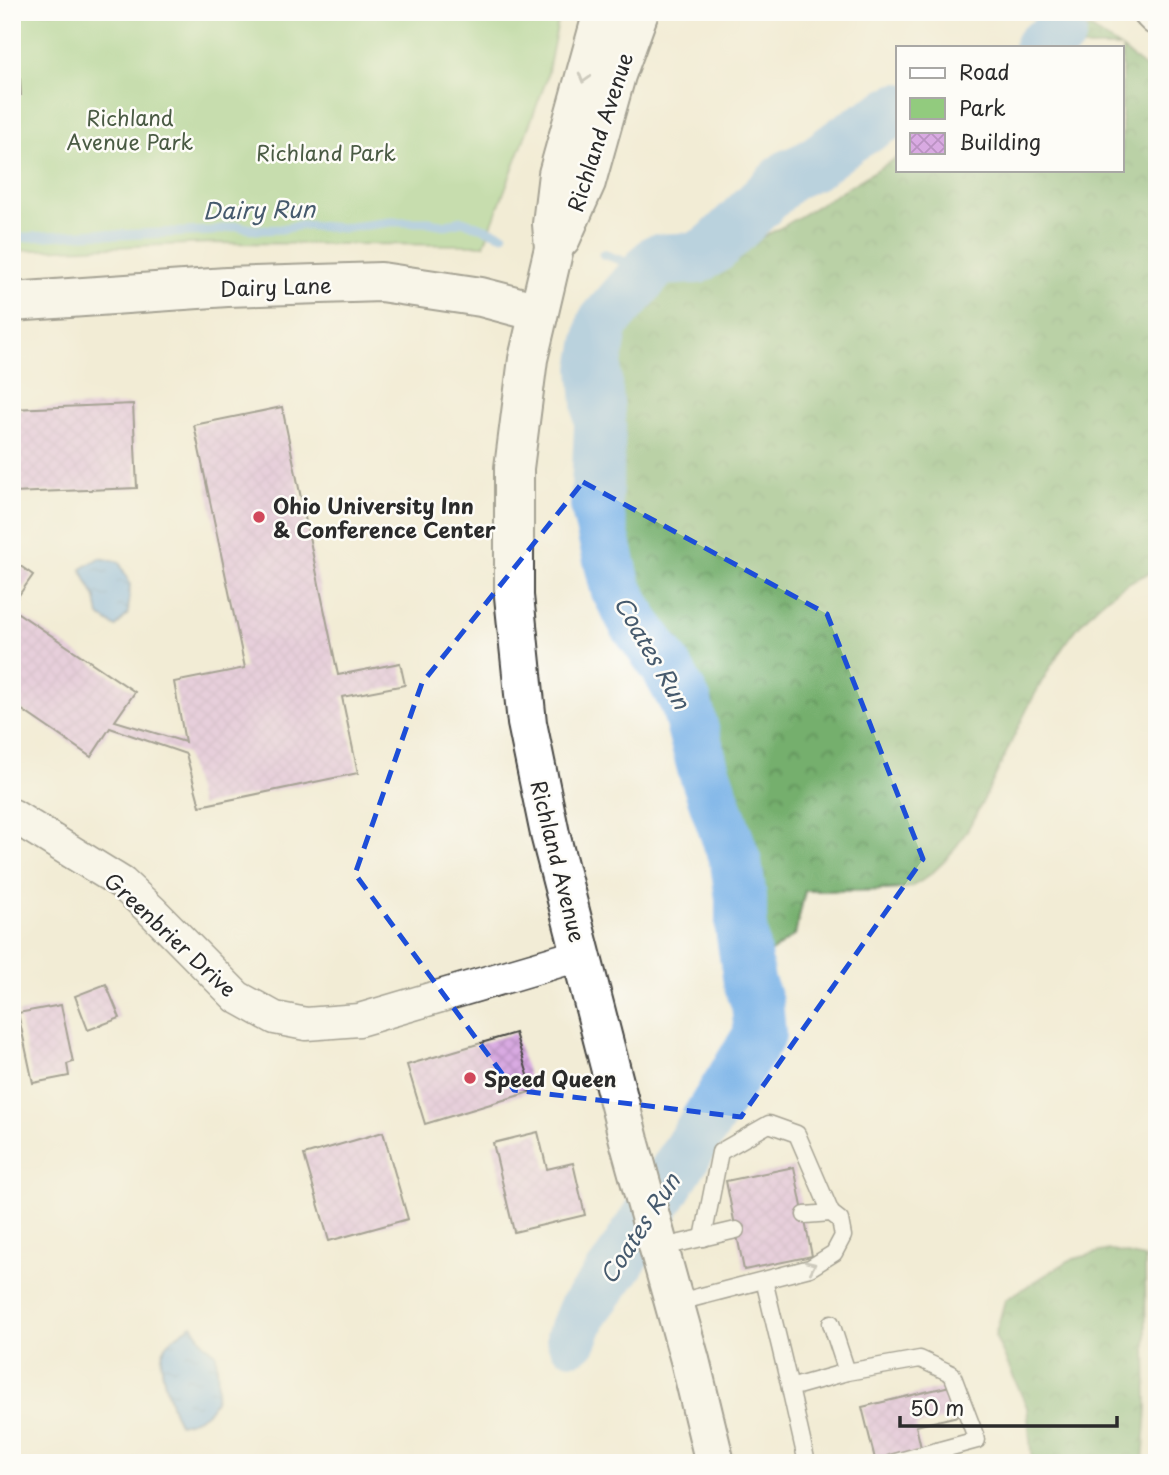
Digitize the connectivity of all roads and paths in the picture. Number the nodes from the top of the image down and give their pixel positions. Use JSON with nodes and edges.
{"nodes":[{"id":1,"x":603,"y":12,"type":"edge"},
{"id":2,"x":639,"y":12,"type":"edge"},
{"id":3,"x":554,"y":248,"type":"junction"},
{"id":4,"x":12,"y":302,"type":"edge"},
{"id":5,"x":538,"y":312,"type":"junction"},
{"id":6,"x":12,"y":815,"type":"edge"},
{"id":7,"x":583,"y":954,"type":"junction"},
{"id":8,"x":831,"y":1213,"type":"junction"},
{"id":9,"x":805,"y":1215,"type":"dead end"},
{"id":10,"x":736,"y":1230,"type":"dead end"},
{"id":11,"x":703,"y":1238,"type":"junction"},
{"id":12,"x":659,"y":1248,"type":"junction"},
{"id":13,"x":764,"y":1280,"type":"junction"},
{"id":14,"x":675,"y":1303,"type":"junction"},
{"id":15,"x":831,"y":1323,"type":"dead end"},
{"id":16,"x":847,"y":1372,"type":"junction"},
{"id":17,"x":790,"y":1388,"type":"junction"},
{"id":18,"x":715,"y":1463,"type":"edge"},
{"id":19,"x":807,"y":1463,"type":"edge"},
{"id":20,"x":892,"y":1463,"type":"edge"}],
"edges":[{"from":1,"to":3,"type":"main road","name":"Richland Avenue","one_way":true},
{"from":2,"to":3,"type":"main road","name":"Richland Avenue"},
{"from":3,"to":5,"type":"main road","name":"Richland Avenue"},
{"from":4,"to":5,"type":"main road","name":"Dairy Lane"},
{"from":5,"to":7,"type":"main road","name":"Richland Avenue"},
{"from":6,"to":7,"type":"street","name":"Greenbrier Drive"},
{"from":7,"to":12,"type":"main road","name":"Richland Avenue"},
{"from":8,"to":9,"type":"lane"},
{"from":8,"to":11,"type":"lane"},
{"from":13,"to":8,"type":"lane","one_way":true},
{"from":10,"to":11,"type":"lane"},
{"from":11,"to":12,"type":"lane"},
{"from":12,"to":14,"type":"main road","name":"Richland Avenue"},
{"from":13,"to":14,"type":"lane"},
{"from":13,"to":17,"type":"lane"},
{"from":14,"to":18,"type":"main road","name":"Richland Avenue"},
{"from":15,"to":16,"type":"lane"},
{"from":16,"to":17,"type":"lane"},
{"from":16,"to":20,"type":"lane"},
{"from":17,"to":19,"type":"lane"}]}
